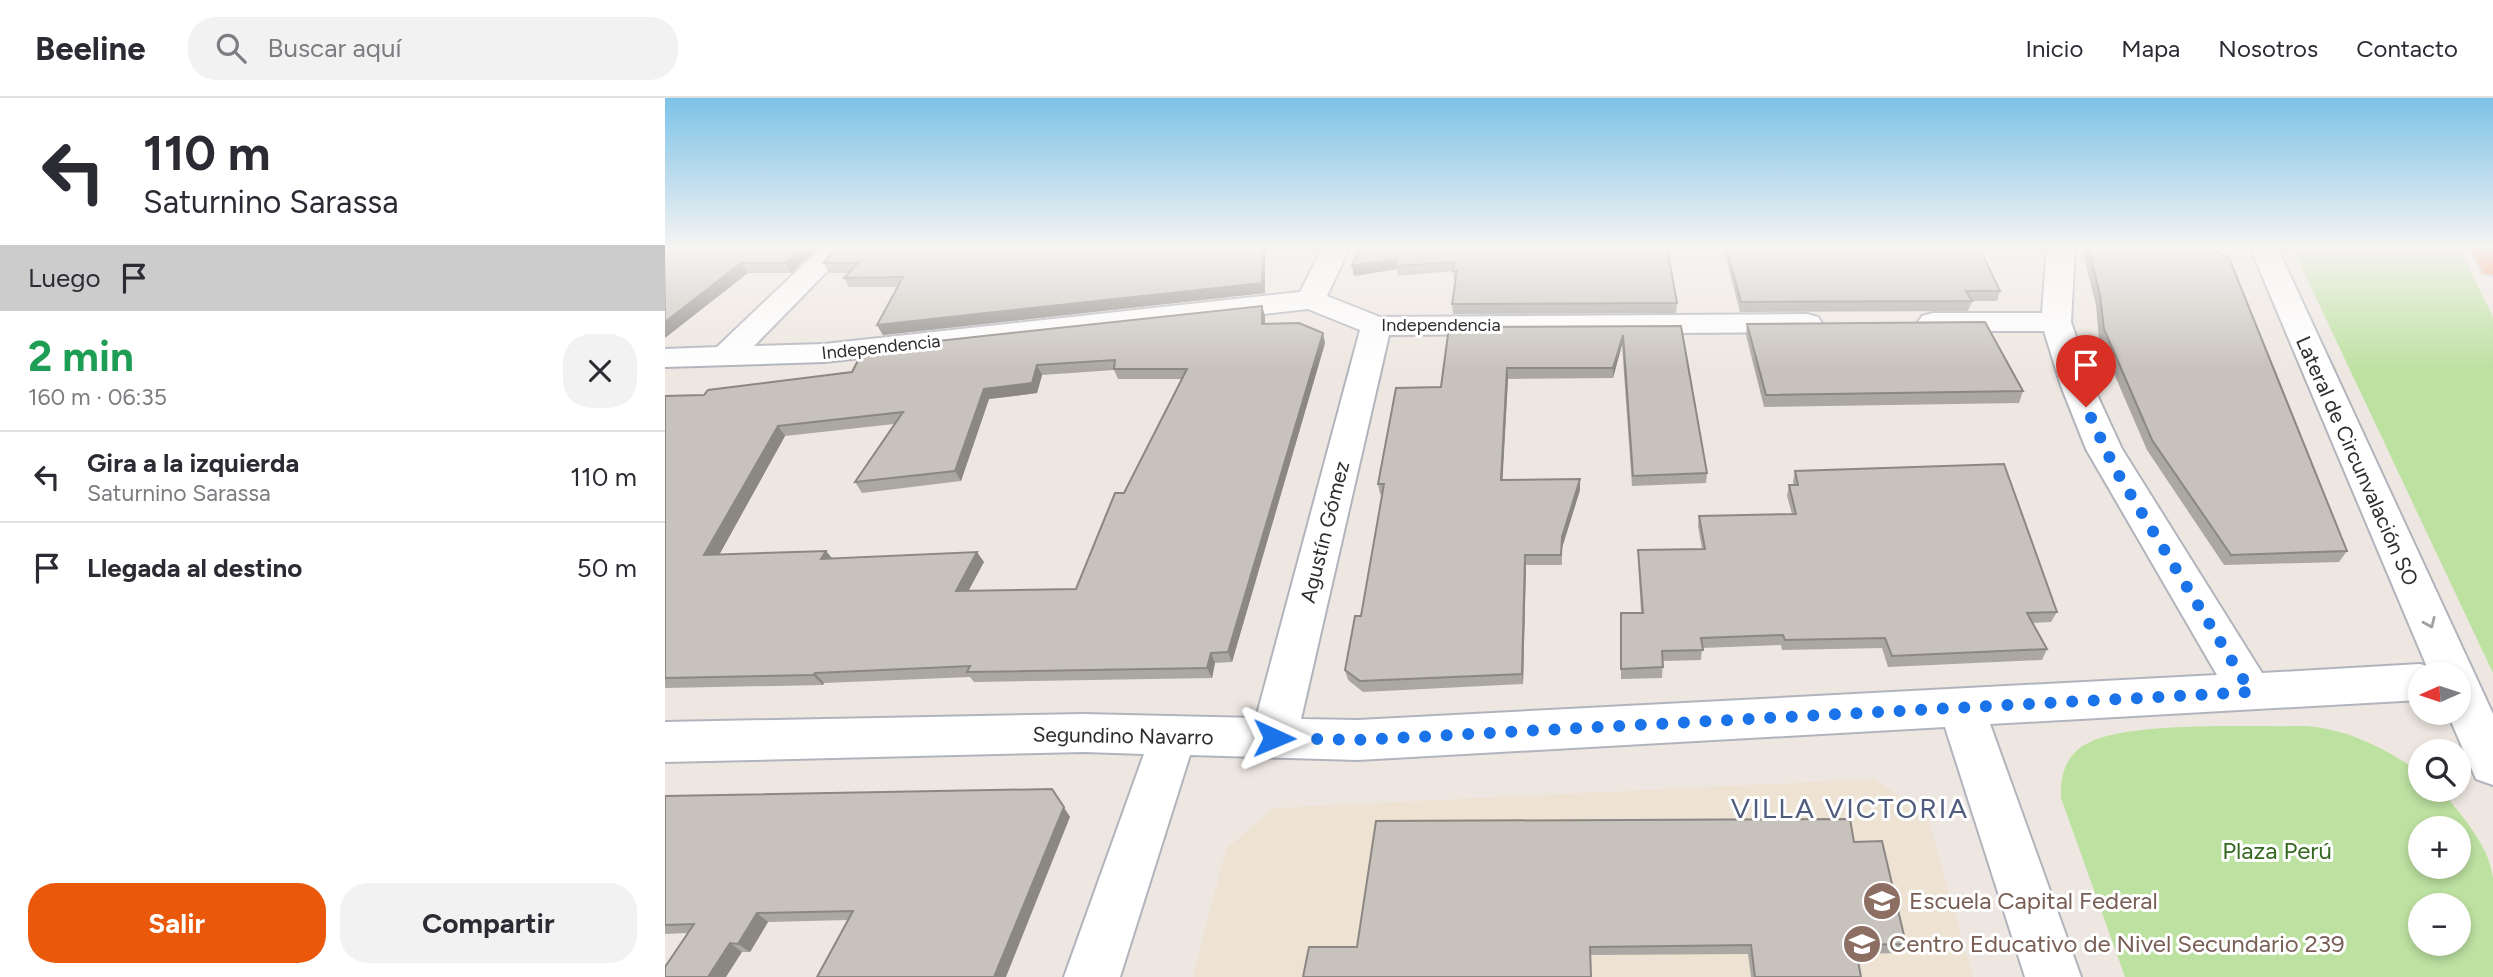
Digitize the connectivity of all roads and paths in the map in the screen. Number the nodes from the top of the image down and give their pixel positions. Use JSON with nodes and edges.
{"nodes":[{"id":1,"x":795,"y":288,"type":"edge"},
{"id":2,"x":1317,"y":288,"type":"edge"},
{"id":3,"x":2058,"y":288,"type":"edge"},
{"id":4,"x":2281,"y":288,"type":"edge"},
{"id":5,"x":1311,"y":300,"type":"junction"},
{"id":6,"x":2056,"y":322,"type":"junction"},
{"id":7,"x":1834,"y":323,"type":"edge"},
{"id":8,"x":1904,"y":323,"type":"edge"},
{"id":9,"x":1376,"y":326,"type":"junction"},
{"id":10,"x":725,"y":356,"type":"junction"},
{"id":11,"x":665,"y":358,"type":"edge"},
{"id":12,"x":2447,"y":662,"type":"edge"},
{"id":13,"x":2408,"y":683,"type":"edge"},
{"id":14,"x":2251,"y":692,"type":"junction"},
{"id":15,"x":1961,"y":707,"type":"junction"},
{"id":16,"x":2471,"y":716,"type":"edge"},
{"id":17,"x":1173,"y":736,"type":"junction"},
{"id":18,"x":1274,"y":738,"type":"junction"},
{"id":19,"x":665,"y":742,"type":"edge"},
{"id":20,"x":2493,"y":765,"type":"edge"},
{"id":21,"x":1092,"y":977,"type":"edge"},
{"id":22,"x":2053,"y":977,"type":"edge"}],
"edges":[{"from":1,"to":10,"type":"street"},
{"from":2,"to":5,"type":"street"},
{"from":3,"to":6,"type":"street"},
{"from":4,"to":12,"type":"street","name":"Lateral de Circunvalación SO","one_way":true},
{"from":5,"to":9,"type":"street","name":"Independencia"},
{"from":5,"to":10,"type":"street","name":"Independencia"},
{"from":6,"to":8,"type":"street"},
{"from":6,"to":14,"type":"street"},
{"from":7,"to":9,"type":"street","name":"Independencia"},
{"from":9,"to":18,"type":"street","name":"Agustín Gómez"},
{"from":10,"to":11,"type":"street","name":"Independencia"},
{"from":13,"to":14,"type":"street","name":"Segundino Navarro"},
{"from":14,"to":15,"type":"street","name":"Segundino Navarro"},
{"from":15,"to":18,"type":"street","name":"Segundino Navarro"},
{"from":15,"to":22,"type":"street"},
{"from":16,"to":20,"type":"street"},
{"from":17,"to":18,"type":"street","name":"Segundino Navarro"},
{"from":17,"to":19,"type":"street","name":"Segundino Navarro"},
{"from":17,"to":21,"type":"street"}]}
